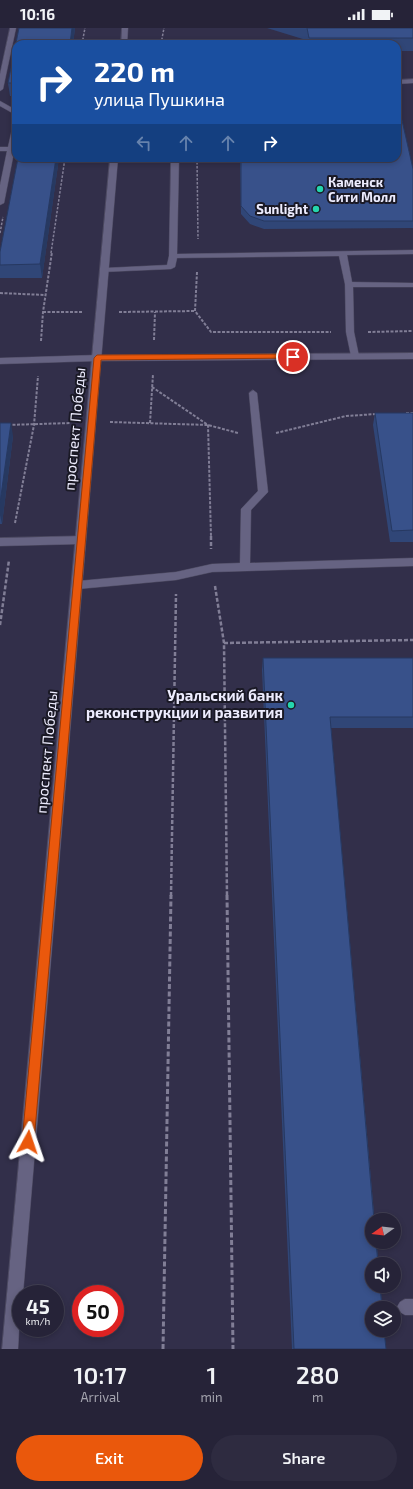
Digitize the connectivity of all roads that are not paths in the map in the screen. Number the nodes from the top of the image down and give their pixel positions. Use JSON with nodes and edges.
{"nodes":[{"id":1,"x":13,"y":28,"type":"edge"},
{"id":2,"x":126,"y":28,"type":"edge"},
{"id":3,"x":124,"y":40,"type":"edge"},
{"id":4,"x":401,"y":82,"type":"edge"},
{"id":5,"x":413,"y":82,"type":"edge"},
{"id":6,"x":0,"y":88,"type":"edge"},
{"id":7,"x":0,"y":104,"type":"edge"},
{"id":8,"x":12,"y":111,"type":"edge"},
{"id":9,"x":12,"y":144,"type":"edge"},
{"id":10,"x":0,"y":149,"type":"edge"},
{"id":11,"x":11,"y":149,"type":"junction"},
{"id":12,"x":114,"y":162,"type":"edge"},
{"id":13,"x":175,"y":162,"type":"edge"},
{"id":14,"x":0,"y":203,"type":"edge"},
{"id":15,"x":342,"y":252,"type":"junction"},
{"id":16,"x":413,"y":252,"type":"edge"},
{"id":17,"x":173,"y":256,"type":"junction"},
{"id":18,"x":105,"y":270,"type":"junction"},
{"id":19,"x":348,"y":284,"type":"junction"},
{"id":20,"x":413,"y":285,"type":"edge"},
{"id":21,"x":355,"y":356,"type":"junction"},
{"id":22,"x":413,"y":356,"type":"edge"},
{"id":23,"x":97,"y":358,"type":"junction"},
{"id":24,"x":0,"y":361,"type":"edge"},
{"id":25,"x":253,"y":393,"type":"dead end"},
{"id":26,"x":81,"y":540,"type":"junction"},
{"id":27,"x":0,"y":542,"type":"edge"},
{"id":28,"x":413,"y":562,"type":"edge"},
{"id":29,"x":245,"y":566,"type":"junction"},
{"id":30,"x":78,"y":585,"type":"junction"},
{"id":31,"x":10,"y":1349,"type":"edge"}],
"edges":[{"from":1,"to":6,"type":"main road"},
{"from":2,"to":3,"type":"main road"},
{"from":4,"to":5,"type":"main road"},
{"from":7,"to":8,"type":"main road"},
{"from":9,"to":11,"type":"main road"},
{"from":10,"to":11,"type":"main road"},
{"from":11,"to":14,"type":"main road"},
{"from":12,"to":18,"type":"main road","name":"проспект Победы"},
{"from":13,"to":17,"type":"main road"},
{"from":15,"to":16,"type":"main road"},
{"from":15,"to":17,"type":"main road"},
{"from":15,"to":19,"type":"main road"},
{"from":17,"to":18,"type":"main road"},
{"from":18,"to":23,"type":"main road","name":"проспект Победы"},
{"from":19,"to":20,"type":"main road"},
{"from":19,"to":21,"type":"main road"},
{"from":21,"to":22,"type":"main road"},
{"from":21,"to":23,"type":"main road"},
{"from":23,"to":24,"type":"main road"},
{"from":23,"to":26,"type":"main road","name":"проспект Победы"},
{"from":25,"to":29,"type":"main road"},
{"from":26,"to":27,"type":"main road"},
{"from":26,"to":30,"type":"main road","name":"проспект Победы"},
{"from":28,"to":29,"type":"main road"},
{"from":29,"to":30,"type":"main road"},
{"from":30,"to":31,"type":"main road","name":"проспект Победы"}]}
